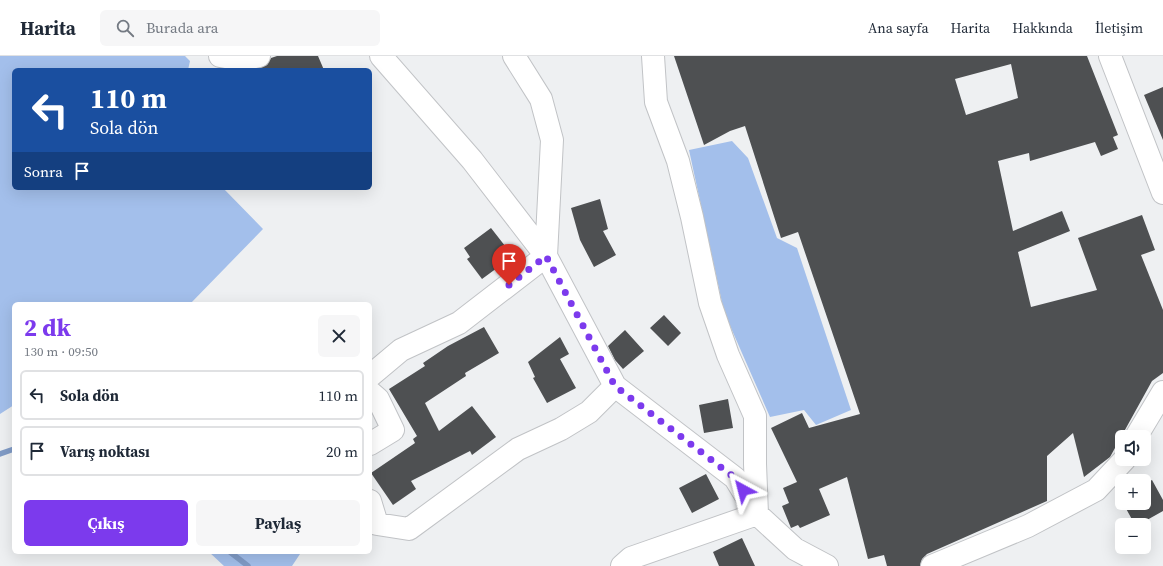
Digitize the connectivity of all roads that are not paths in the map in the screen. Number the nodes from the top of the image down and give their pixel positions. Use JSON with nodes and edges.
{"nodes":[{"id":1,"x":220,"y":56,"type":"edge"},
{"id":2,"x":259,"y":56,"type":"edge"},
{"id":3,"x":381,"y":56,"type":"edge"},
{"id":4,"x":514,"y":56,"type":"edge"},
{"id":5,"x":653,"y":56,"type":"edge"},
{"id":6,"x":1110,"y":56,"type":"edge"},
{"id":7,"x":1163,"y":193,"type":"edge"},
{"id":8,"x":546,"y":256,"type":"junction"},
{"id":9,"x":372,"y":374,"type":"edge"},
{"id":10,"x":615,"y":386,"type":"junction"},
{"id":11,"x":1163,"y":392,"type":"edge"},
{"id":12,"x":372,"y":394,"type":"edge"},
{"id":13,"x":1140,"y":430,"type":"edge"},
{"id":14,"x":372,"y":443,"type":"edge"},
{"id":15,"x":1118,"y":466,"type":"edge"},
{"id":16,"x":372,"y":508,"type":"edge"},
{"id":17,"x":757,"y":514,"type":"junction"},
{"id":18,"x":622,"y":566,"type":"edge"},
{"id":19,"x":827,"y":566,"type":"edge"},
{"id":20,"x":932,"y":566,"type":"edge"}],
"edges":[{"from":1,"to":2,"type":"street"},
{"from":3,"to":8,"type":"street"},
{"from":4,"to":8,"type":"street"},
{"from":5,"to":17,"type":"street"},
{"from":6,"to":7,"type":"street"},
{"from":8,"to":9,"type":"street"},
{"from":8,"to":10,"type":"street"},
{"from":10,"to":16,"type":"street"},
{"from":10,"to":17,"type":"street"},
{"from":11,"to":13,"type":"street"},
{"from":12,"to":14,"type":"street"},
{"from":15,"to":20,"type":"street"},
{"from":17,"to":18,"type":"street"},
{"from":17,"to":19,"type":"street"}]}
